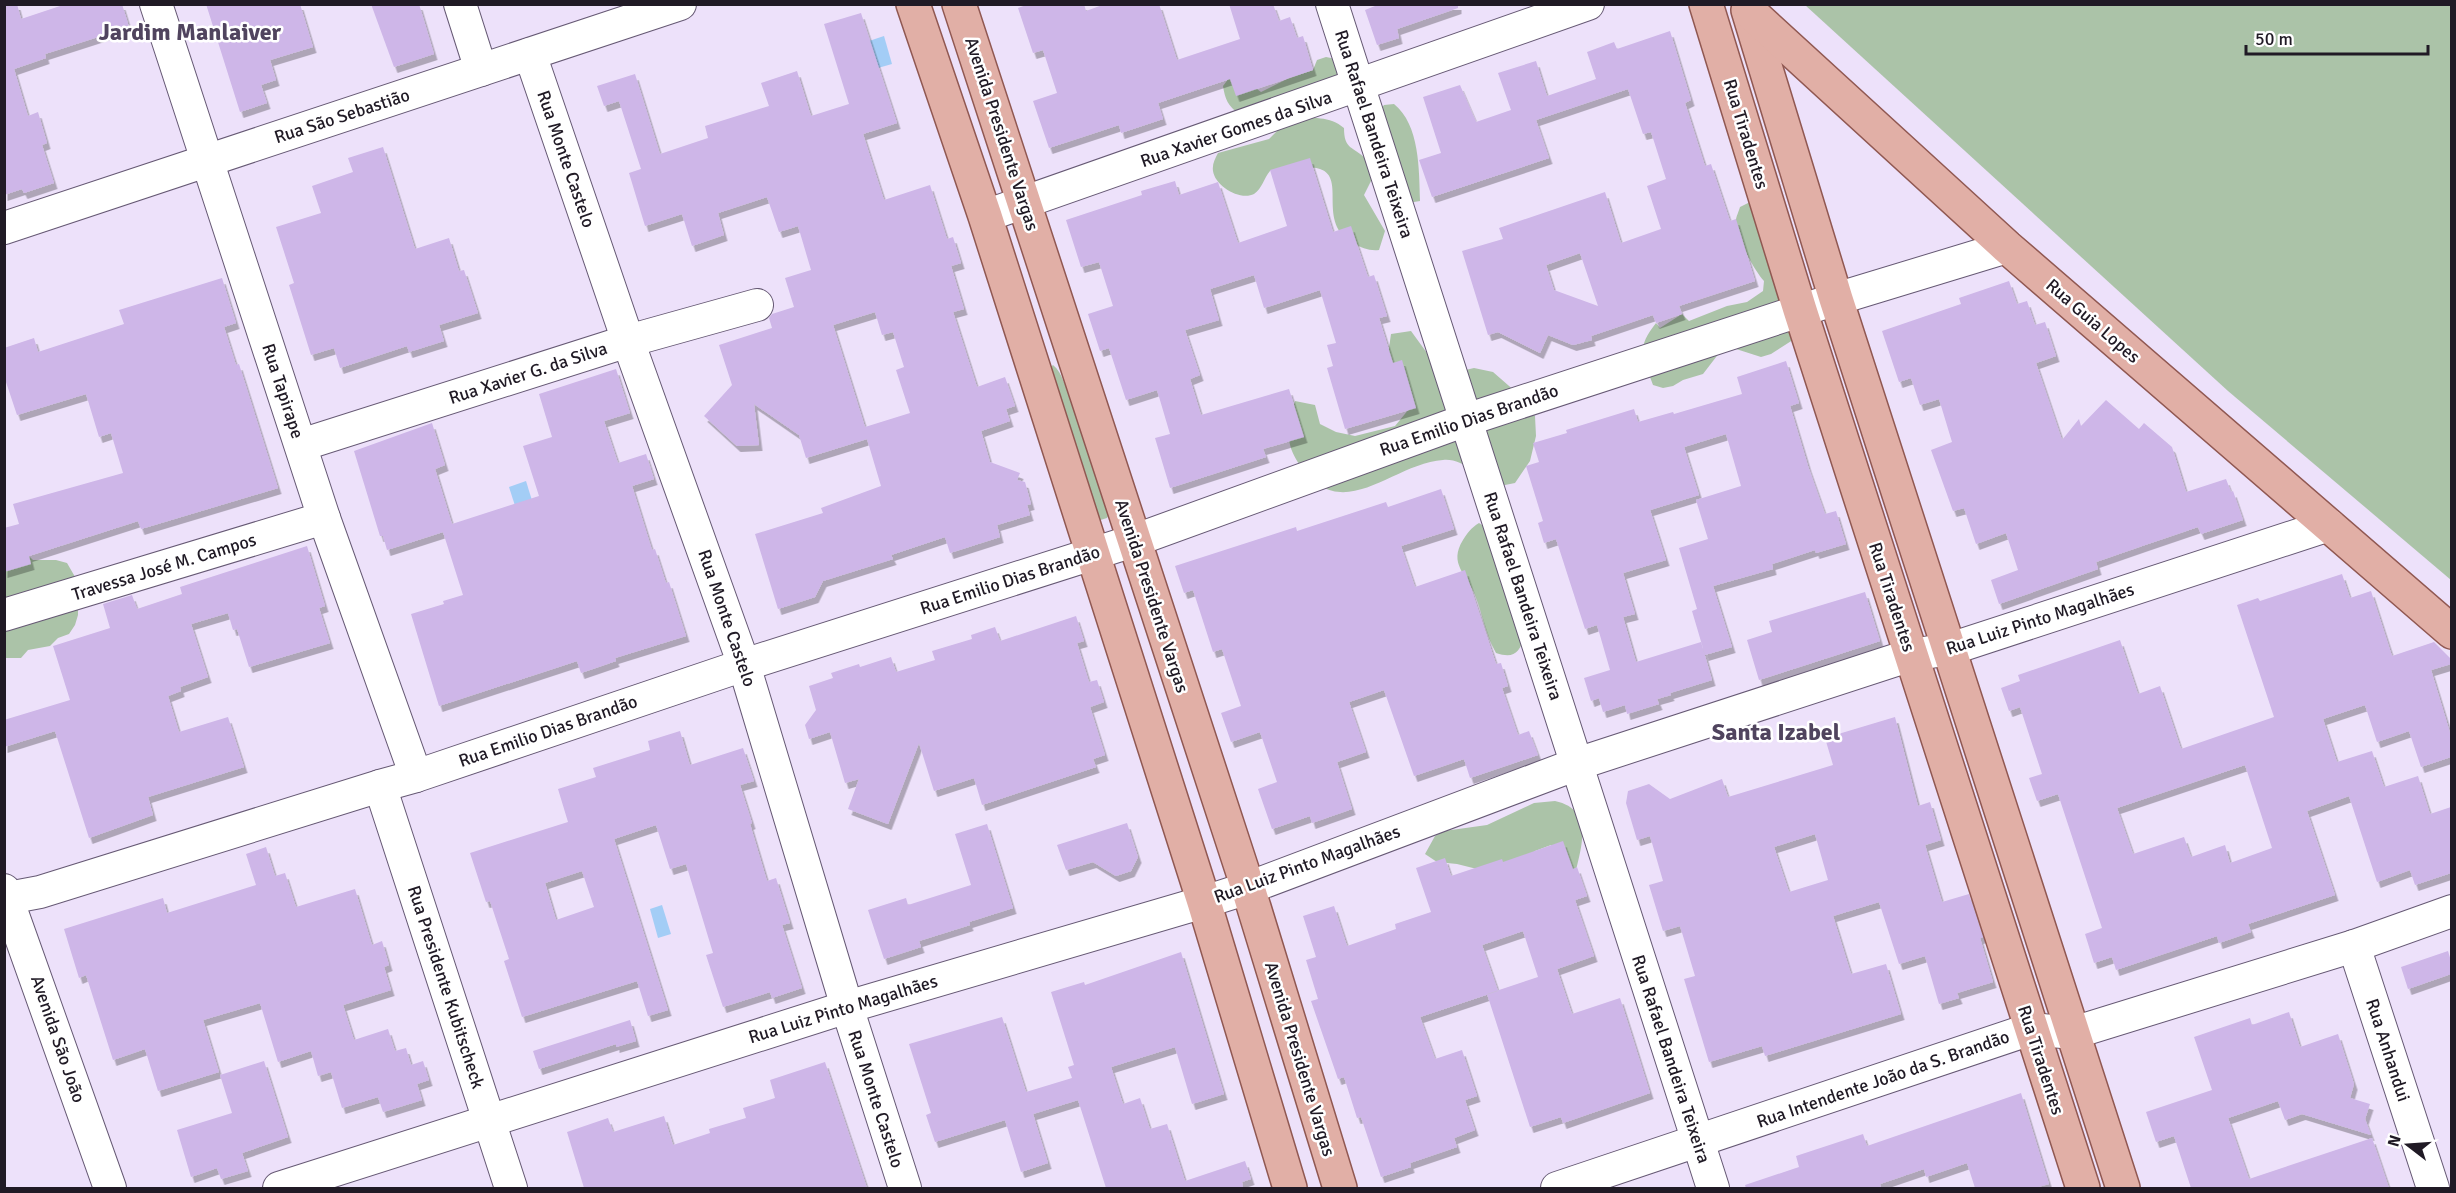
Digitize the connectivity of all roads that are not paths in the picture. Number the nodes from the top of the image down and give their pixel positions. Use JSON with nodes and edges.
{"nodes":[{"id":1,"x":156,"y":4,"type":"edge"},
{"id":2,"x":460,"y":4,"type":"edge"},
{"id":3,"x":680,"y":4,"type":"edge"},
{"id":4,"x":913,"y":4,"type":"edge"},
{"id":5,"x":959,"y":4,"type":"edge"},
{"id":6,"x":1332,"y":4,"type":"edge"},
{"id":7,"x":1588,"y":4,"type":"edge"},
{"id":8,"x":1707,"y":4,"type":"edge"},
{"id":9,"x":1744,"y":7,"type":"edge"},
{"id":10,"x":530,"y":54,"type":"junction"},
{"id":11,"x":481,"y":70,"type":"junction"},
{"id":12,"x":1358,"y":86,"type":"junction"},
{"id":13,"x":208,"y":160,"type":"junction"},
{"id":14,"x":1025,"y":203,"type":"junction"},
{"id":15,"x":985,"y":216,"type":"junction"},
{"id":16,"x":4,"y":228,"type":"edge"},
{"id":17,"x":2007,"y":247,"type":"junction"},
{"id":18,"x":1836,"y":299,"type":"junction"},
{"id":19,"x":757,"y":305,"type":"dead end"},
{"id":20,"x":1800,"y":310,"type":"junction"},
{"id":21,"x":628,"y":341,"type":"junction"},
{"id":22,"x":1466,"y":420,"type":"junction"},
{"id":23,"x":301,"y":445,"type":"junction"},
{"id":24,"x":324,"y":518,"type":"junction"},
{"id":25,"x":2330,"y":525,"type":"junction"},
{"id":26,"x":1133,"y":541,"type":"junction"},
{"id":27,"x":1092,"y":554,"type":"junction"},
{"id":28,"x":4,"y":615,"type":"edge"},
{"id":29,"x":2451,"y":632,"type":"edge"},
{"id":30,"x":1950,"y":649,"type":"junction"},
{"id":31,"x":1911,"y":655,"type":"junction"},
{"id":32,"x":744,"y":665,"type":"junction"},
{"id":33,"x":1576,"y":764,"type":"junction"},
{"id":34,"x":416,"y":776,"type":"junction"},
{"id":35,"x":380,"y":786,"type":"junction"},
{"id":36,"x":1248,"y":888,"type":"junction"},
{"id":37,"x":6,"y":894,"type":"edge"},
{"id":38,"x":1204,"y":902,"type":"junction"},
{"id":39,"x":2451,"y":911,"type":"edge"},
{"id":40,"x":2354,"y":946,"type":"junction"},
{"id":41,"x":847,"y":1007,"type":"junction"},
{"id":42,"x":2031,"y":1029,"type":"junction"},
{"id":43,"x":2073,"y":1034,"type":"junction"},
{"id":44,"x":490,"y":1121,"type":"junction"},
{"id":45,"x":1698,"y":1143,"type":"junction"},
{"id":46,"x":110,"y":1188,"type":"edge"},
{"id":47,"x":279,"y":1188,"type":"edge"},
{"id":48,"x":512,"y":1188,"type":"edge"},
{"id":49,"x":905,"y":1188,"type":"edge"},
{"id":50,"x":1290,"y":1188,"type":"edge"},
{"id":51,"x":1340,"y":1188,"type":"edge"},
{"id":52,"x":1557,"y":1188,"type":"edge"},
{"id":53,"x":1713,"y":1188,"type":"edge"},
{"id":54,"x":2083,"y":1188,"type":"edge"},
{"id":55,"x":2123,"y":1188,"type":"edge"},
{"id":56,"x":2433,"y":1188,"type":"edge"}],
"edges":[{"from":1,"to":13,"type":"street","name":"Rua Tapirape"},
{"from":2,"to":11,"type":"street"},
{"from":3,"to":10,"type":"street","name":"Rua São Sebastião"},
{"from":4,"to":15,"type":"main road"},
{"from":5,"to":14,"type":"main road","name":"Avenida Presidente Vargas"},
{"from":6,"to":12,"type":"street","name":"Rua Rafael Bandeira Teixeira"},
{"from":7,"to":12,"type":"street","name":"Rua Xavier Gomes da Silva"},
{"from":8,"to":20,"type":"main road","name":"Rua Tiradentes"},
{"from":9,"to":17,"type":"main road","name":"Rua Guia Lopes"},
{"from":9,"to":18,"type":"main road"},
{"from":10,"to":11,"type":"street","name":"Rua São Sebastião"},
{"from":10,"to":21,"type":"street","name":"Rua Monte Castelo"},
{"from":11,"to":13,"type":"street","name":"Rua São Sebastião"},
{"from":12,"to":14,"type":"street","name":"Rua Xavier Gomes da Silva"},
{"from":12,"to":22,"type":"street","name":"Rua Rafael Bandeira Teixeira"},
{"from":13,"to":16,"type":"street","name":"Rua São Sebastião"},
{"from":13,"to":23,"type":"street","name":"Rua Tapirape"},
{"from":14,"to":15,"type":"street","name":"Rua Xavier Gomes da Silva"},
{"from":14,"to":26,"type":"main road","name":"Avenida Presidente Vargas"},
{"from":15,"to":27,"type":"main road"},
{"from":17,"to":18,"type":"street","name":"Rua Emilio Dias Brandão"},
{"from":17,"to":25,"type":"main road","name":"Rua Guia Lopes"},
{"from":18,"to":20,"type":"street","name":"Rua Emilio Dias Brandão"},
{"from":18,"to":30,"type":"main road"},
{"from":19,"to":21,"type":"street","name":"Rua Xavier G. da Silva"},
{"from":20,"to":22,"type":"street","name":"Rua Emilio Dias Brandão"},
{"from":20,"to":31,"type":"main road","name":"Rua Tiradentes"},
{"from":21,"to":23,"type":"street","name":"Rua Xavier G. da Silva"},
{"from":21,"to":32,"type":"street","name":"Rua Monte Castelo"},
{"from":22,"to":26,"type":"street","name":"Rua Emilio Dias Brandão"},
{"from":22,"to":33,"type":"street","name":"Rua Rafael Bandeira Teixeira"},
{"from":23,"to":24,"type":"street","name":"Rua Tapirape"},
{"from":24,"to":28,"type":"street","name":"Travessa José M. Campos"},
{"from":24,"to":34,"type":"street","name":"Rua Tapirape"},
{"from":25,"to":29,"type":"main road","name":"Rua Guia Lopes"},
{"from":25,"to":30,"type":"street","name":"Rua Luiz Pinto Magalhães"},
{"from":26,"to":27,"type":"street","name":"Rua Emilio Dias Brandão"},
{"from":26,"to":36,"type":"main road","name":"Avenida Presidente Vargas"},
{"from":27,"to":32,"type":"street","name":"Rua Emilio Dias Brandão"},
{"from":27,"to":38,"type":"main road"},
{"from":30,"to":31,"type":"street","name":"Rua Luiz Pinto Magalhães"},
{"from":30,"to":43,"type":"main road"},
{"from":31,"to":33,"type":"street","name":"Rua Luiz Pinto Magalhães"},
{"from":31,"to":42,"type":"main road","name":"Rua Tiradentes"},
{"from":32,"to":34,"type":"street","name":"Rua Emilio Dias Brandão"},
{"from":32,"to":41,"type":"street","name":"Rua Monte Castelo"},
{"from":33,"to":36,"type":"street","name":"Rua Luiz Pinto Magalhães"},
{"from":33,"to":45,"type":"street","name":"Rua Rafael Bandeira Teixeira"},
{"from":34,"to":35,"type":"street","name":"Rua Emilio Dias Brandão"},
{"from":35,"to":37,"type":"street","name":"Rua Emilio Dias Brandão"},
{"from":35,"to":44,"type":"street","name":"Rua Presidente Kubitscheck"},
{"from":36,"to":38,"type":"street","name":"Rua Luiz Pinto Magalhães"},
{"from":36,"to":51,"type":"main road","name":"Avenida Presidente Vargas"},
{"from":37,"to":46,"type":"street","name":"Avenida São João"},
{"from":38,"to":41,"type":"street","name":"Rua Luiz Pinto Magalhães"},
{"from":38,"to":50,"type":"main road"},
{"from":39,"to":40,"type":"street","name":"Rua Intendente João da S. Brandão"},
{"from":40,"to":43,"type":"street","name":"Rua Intendente João da S. Brandão"},
{"from":40,"to":56,"type":"street","name":"Rua Anhandui"},
{"from":41,"to":44,"type":"street","name":"Rua Luiz Pinto Magalhães"},
{"from":41,"to":49,"type":"street","name":"Rua Monte Castelo"},
{"from":42,"to":43,"type":"street","name":"Rua Intendente João da S. Brandão"},
{"from":42,"to":45,"type":"street","name":"Rua Intendente João da S. Brandão"},
{"from":42,"to":54,"type":"main road","name":"Rua Tiradentes"},
{"from":43,"to":55,"type":"main road"},
{"from":44,"to":47,"type":"street","name":"Rua Luiz Pinto Magalhães"},
{"from":44,"to":48,"type":"street","name":"Rua Presidente Kubitscheck"},
{"from":45,"to":52,"type":"street","name":"Rua Intendente João da S. Brandão"},
{"from":45,"to":53,"type":"street","name":"Rua Rafael Bandeira Teixeira"}]}
